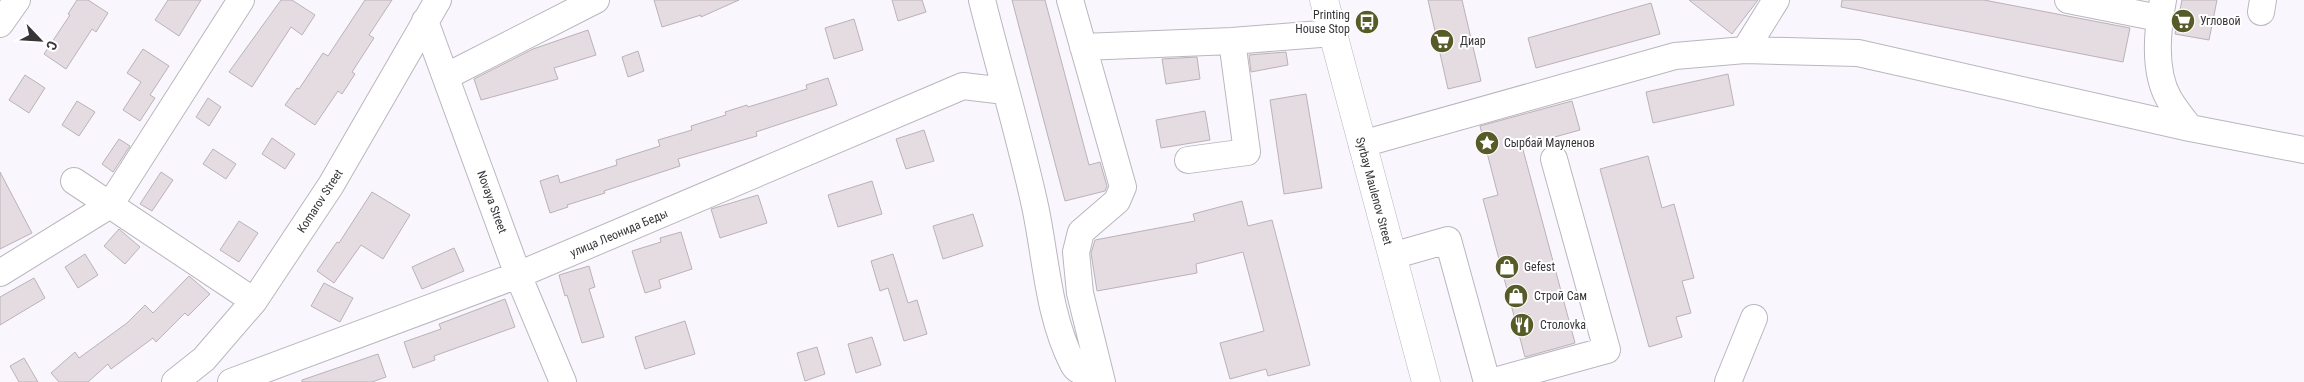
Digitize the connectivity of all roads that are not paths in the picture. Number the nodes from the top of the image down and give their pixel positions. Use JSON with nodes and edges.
{"nodes":[{"id":1,"x":17,"y":0,"type":"edge"},
{"id":2,"x":241,"y":0,"type":"edge"},
{"id":3,"x":982,"y":0,"type":"edge"},
{"id":4,"x":1070,"y":0,"type":"edge"},
{"id":5,"x":1324,"y":0,"type":"edge"},
{"id":6,"x":1776,"y":0,"type":"edge"},
{"id":7,"x":591,"y":1,"type":"edge"},
{"id":8,"x":2077,"y":1,"type":"edge"},
{"id":9,"x":2161,"y":9,"type":"edge"},
{"id":10,"x":432,"y":10,"type":"edge"},
{"id":11,"x":0,"y":24,"type":"edge"},
{"id":12,"x":1333,"y":33,"type":"junction"},
{"id":13,"x":1232,"y":41,"type":"junction"},
{"id":14,"x":1083,"y":47,"type":"junction"},
{"id":15,"x":1745,"y":50,"type":"junction"},
{"id":16,"x":447,"y":76,"type":"junction"},
{"id":17,"x":1005,"y":91,"type":"junction"},
{"id":18,"x":2190,"y":128,"type":"junction"},
{"id":19,"x":1362,"y":144,"type":"junction"},
{"id":20,"x":2304,"y":150,"type":"edge"},
{"id":21,"x":1554,"y":159,"type":"dead end"},
{"id":22,"x":1188,"y":160,"type":"dead end"},
{"id":23,"x":74,"y":181,"type":"dead end"},
{"id":24,"x":110,"y":205,"type":"junction"},
{"id":25,"x":1392,"y":256,"type":"junction"},
{"id":26,"x":0,"y":273,"type":"edge"},
{"id":27,"x":518,"y":275,"type":"junction"},
{"id":28,"x":254,"y":301,"type":"junction"},
{"id":29,"x":1754,"y":318,"type":"dead end"},
{"id":30,"x":1100,"y":374,"type":"edge"},
{"id":31,"x":175,"y":382,"type":"edge"},
{"id":32,"x":231,"y":382,"type":"edge"},
{"id":33,"x":563,"y":382,"type":"edge"},
{"id":34,"x":1426,"y":382,"type":"edge"},
{"id":35,"x":1487,"y":382,"type":"edge"},
{"id":36,"x":1491,"y":382,"type":"edge"},
{"id":37,"x":1728,"y":382,"type":"edge"}],
"edges":[{"from":1,"to":11,"type":"street"},
{"from":2,"to":24,"type":"street"},
{"from":3,"to":17,"type":"street"},
{"from":4,"to":14,"type":"street"},
{"from":5,"to":12,"type":"main road","name":"Syrbay Maulenov Street"},
{"from":6,"to":15,"type":"street"},
{"from":7,"to":16,"type":"street"},
{"from":8,"to":9,"type":"street"},
{"from":9,"to":18,"type":"street"},
{"from":10,"to":16,"type":"street","name":"Novaya Street"},
{"from":10,"to":28,"type":"street","name":"Komarov Street"},
{"from":12,"to":13,"type":"street"},
{"from":12,"to":19,"type":"main road","name":"Syrbay Maulenov Street"},
{"from":13,"to":14,"type":"street"},
{"from":13,"to":22,"type":"street"},
{"from":14,"to":30,"type":"street"},
{"from":15,"to":18,"type":"street"},
{"from":15,"to":19,"type":"street"},
{"from":16,"to":27,"type":"street","name":"Novaya Street"},
{"from":17,"to":27,"type":"street","name":"улица Леонида Беды"},
{"from":17,"to":30,"type":"street"},
{"from":18,"to":20,"type":"street"},
{"from":19,"to":25,"type":"main road","name":"Syrbay Maulenov Street"},
{"from":21,"to":36,"type":"street"},
{"from":23,"to":24,"type":"street"},
{"from":24,"to":26,"type":"street"},
{"from":24,"to":28,"type":"street"},
{"from":25,"to":34,"type":"main road","name":"Syrbay Maulenov Street"},
{"from":25,"to":35,"type":"street"},
{"from":27,"to":32,"type":"street","name":"улица Леонида Беды"},
{"from":27,"to":33,"type":"street","name":"Novaya Street"},
{"from":28,"to":31,"type":"street","name":"Komarov Street"},
{"from":29,"to":37,"type":"street"}]}
